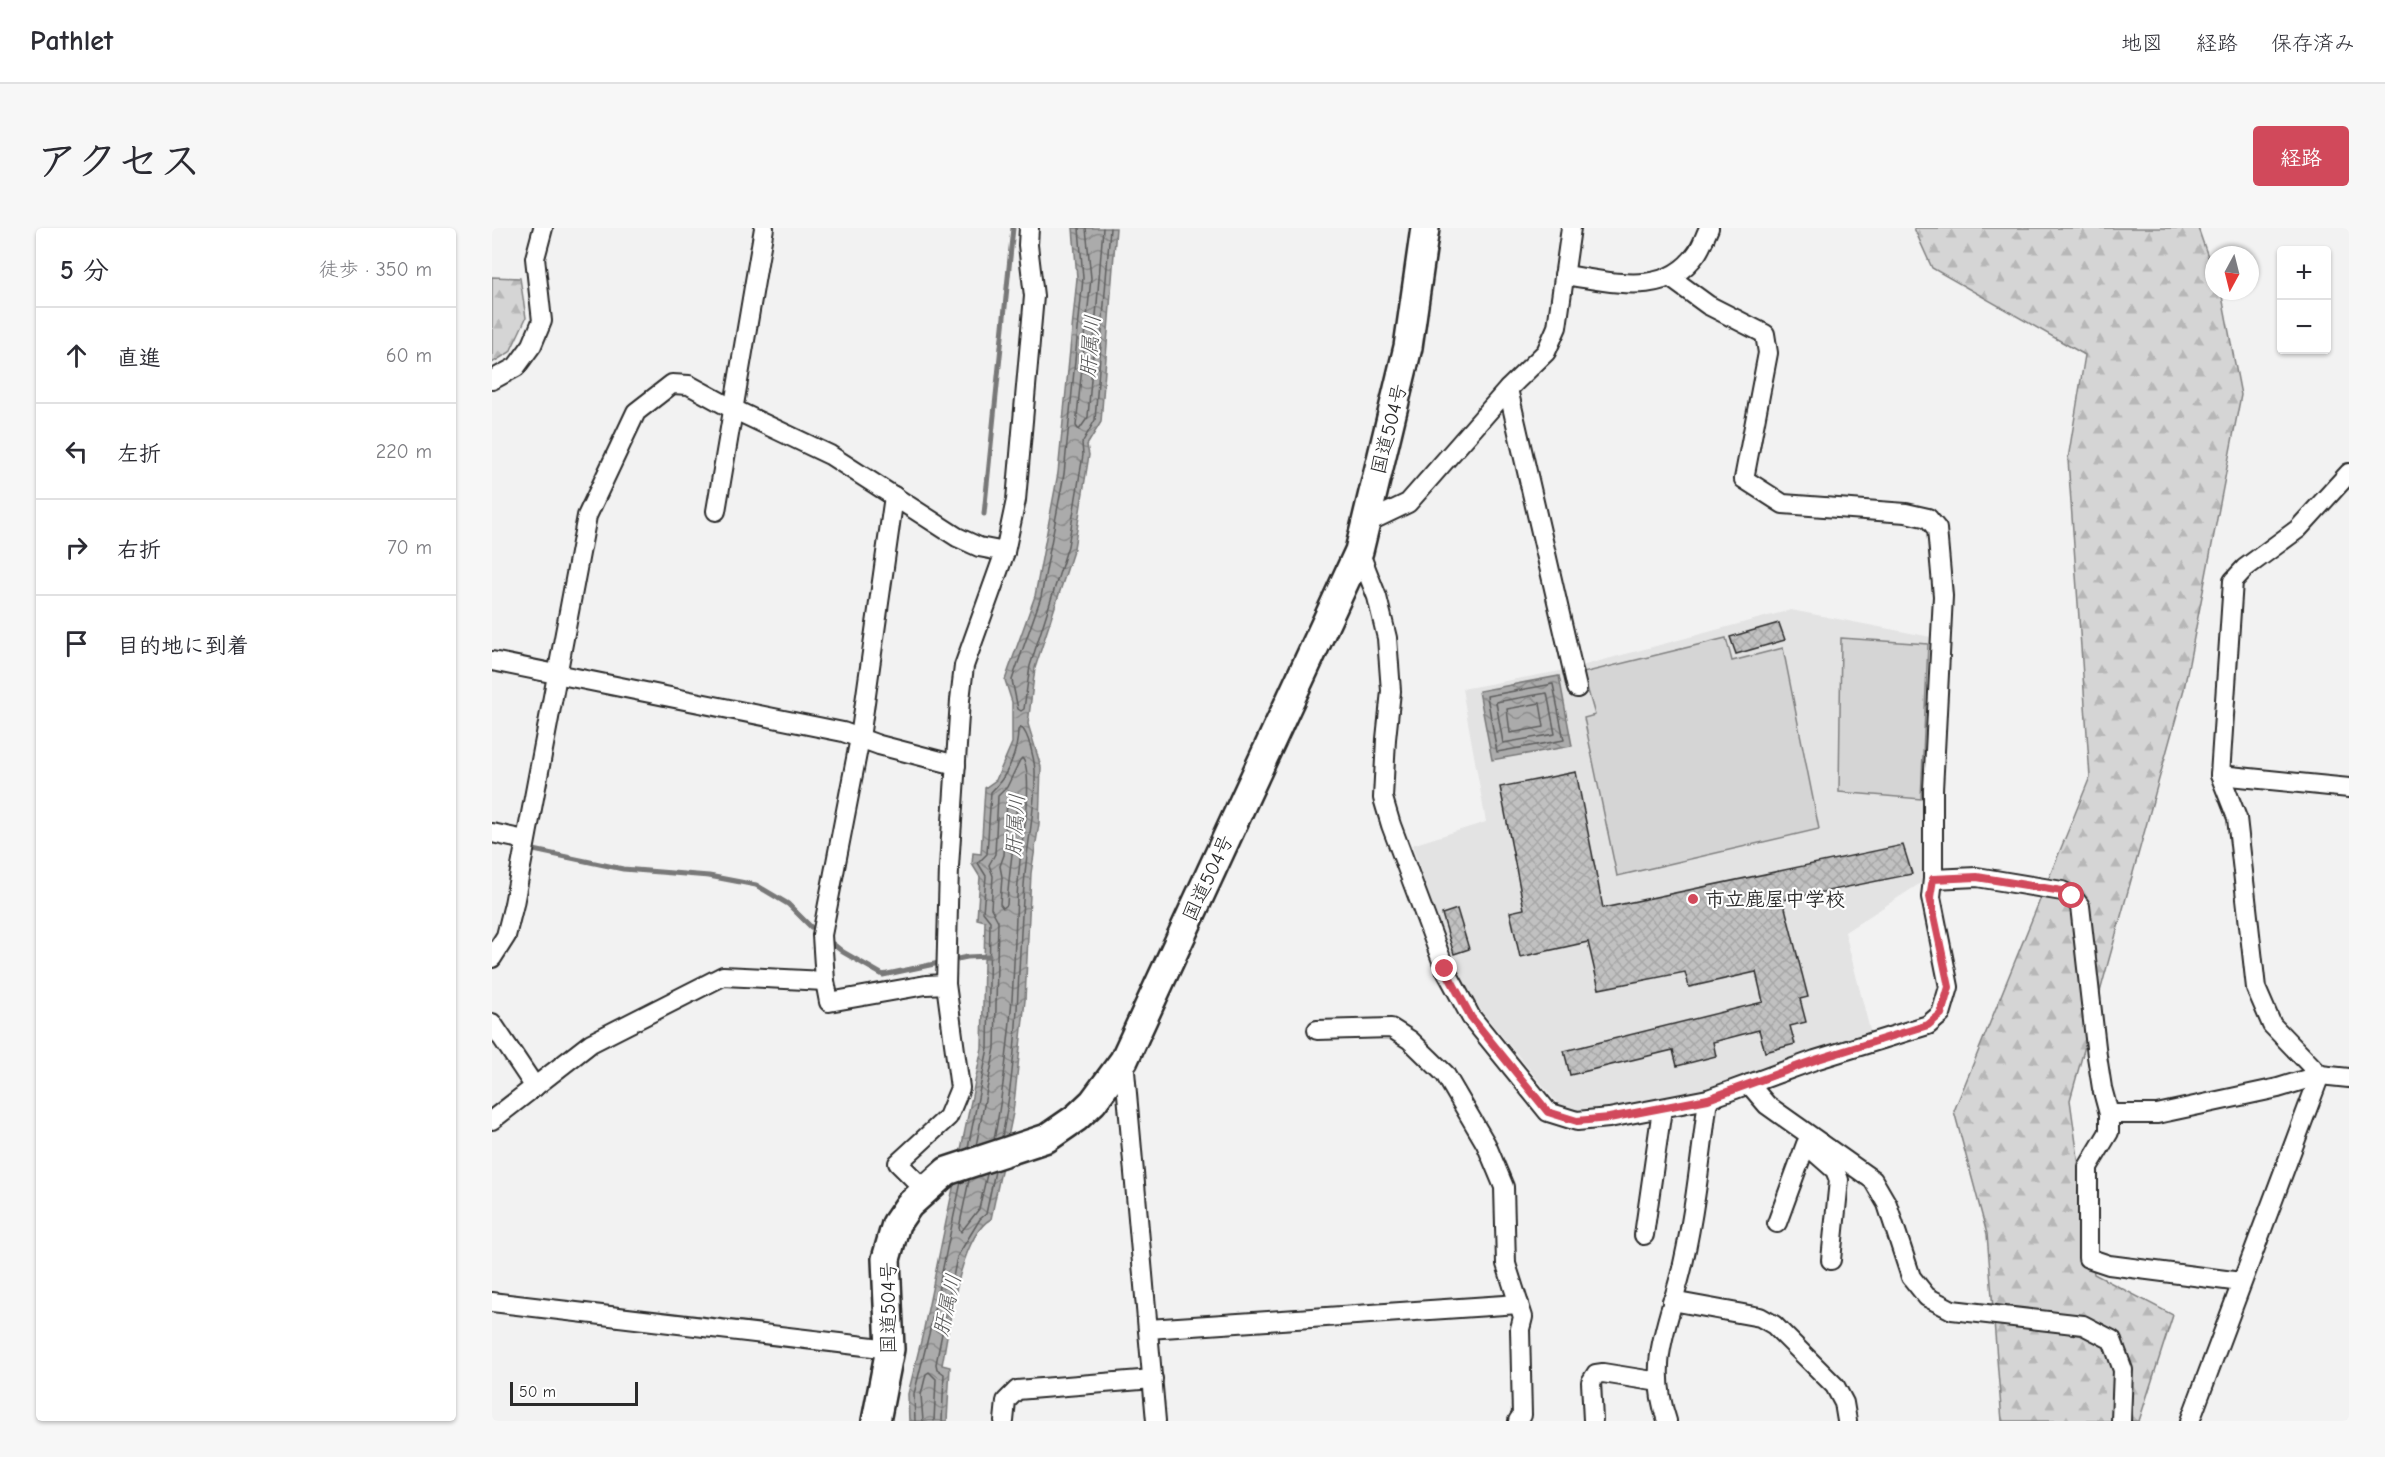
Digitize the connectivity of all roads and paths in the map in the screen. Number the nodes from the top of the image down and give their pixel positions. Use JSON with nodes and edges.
{"nodes":[{"id":1,"x":543,"y":228,"type":"edge"},
{"id":2,"x":764,"y":228,"type":"edge"},
{"id":3,"x":1029,"y":228,"type":"edge"},
{"id":4,"x":1425,"y":228,"type":"edge"},
{"id":5,"x":1571,"y":228,"type":"edge"},
{"id":6,"x":1709,"y":228,"type":"edge"},
{"id":7,"x":1564,"y":275,"type":"junction"},
{"id":8,"x":1671,"y":278,"type":"junction"},
{"id":9,"x":492,"y":380,"type":"edge"},
{"id":10,"x":1508,"y":389,"type":"junction"},
{"id":11,"x":733,"y":409,"type":"junction"},
{"id":12,"x":2349,"y":472,"type":"edge"},
{"id":13,"x":894,"y":496,"type":"junction"},
{"id":14,"x":716,"y":511,"type":"dead end"},
{"id":15,"x":1366,"y":523,"type":"junction"},
{"id":16,"x":1359,"y":551,"type":"junction"},
{"id":17,"x":1005,"y":552,"type":"junction"},
{"id":18,"x":492,"y":662,"type":"edge"},
{"id":19,"x":557,"y":675,"type":"junction"},
{"id":20,"x":1577,"y":688,"type":"dead end"},
{"id":21,"x":860,"y":738,"type":"junction"},
{"id":22,"x":957,"y":765,"type":"junction"},
{"id":23,"x":2220,"y":776,"type":"junction"},
{"id":24,"x":2349,"y":788,"type":"edge"},
{"id":25,"x":492,"y":833,"type":"edge"},
{"id":26,"x":525,"y":840,"type":"junction"},
{"id":27,"x":1933,"y":879,"type":"junction"},
{"id":28,"x":492,"y":958,"type":"edge"},
{"id":29,"x":825,"y":981,"type":"junction"},
{"id":30,"x":946,"y":984,"type":"junction"},
{"id":31,"x":492,"y":1023,"type":"edge"},
{"id":32,"x":1317,"y":1030,"type":"dead end"},
{"id":33,"x":1124,"y":1060,"type":"junction"},
{"id":34,"x":2320,"y":1075,"type":"junction"},
{"id":35,"x":2349,"y":1078,"type":"edge"},
{"id":36,"x":1749,"y":1084,"type":"junction"},
{"id":37,"x":535,"y":1087,"type":"junction"},
{"id":38,"x":1708,"y":1099,"type":"junction"},
{"id":39,"x":1662,"y":1109,"type":"junction"},
{"id":40,"x":2109,"y":1114,"type":"junction"},
{"id":41,"x":492,"y":1120,"type":"edge"},
{"id":42,"x":1806,"y":1138,"type":"junction"},
{"id":43,"x":925,"y":1190,"type":"junction"},
{"id":44,"x":1777,"y":1223,"type":"dead end"},
{"id":45,"x":1644,"y":1235,"type":"dead end"},
{"id":46,"x":1831,"y":1260,"type":"dead end"},
{"id":47,"x":2241,"y":1282,"type":"junction"},
{"id":48,"x":1672,"y":1301,"type":"junction"},
{"id":49,"x":492,"y":1302,"type":"edge"},
{"id":50,"x":1519,"y":1304,"type":"junction"},
{"id":51,"x":1148,"y":1329,"type":"junction"},
{"id":52,"x":890,"y":1349,"type":"junction"},
{"id":53,"x":1153,"y":1379,"type":"junction"},
{"id":54,"x":1659,"y":1382,"type":"junction"},
{"id":55,"x":1593,"y":1420,"type":"edge"},
{"id":56,"x":876,"y":1421,"type":"edge"},
{"id":57,"x":1004,"y":1421,"type":"edge"},
{"id":58,"x":1156,"y":1421,"type":"edge"},
{"id":59,"x":1518,"y":1421,"type":"edge"},
{"id":60,"x":1667,"y":1421,"type":"edge"},
{"id":61,"x":1847,"y":1421,"type":"edge"},
{"id":62,"x":2121,"y":1421,"type":"edge"},
{"id":63,"x":2190,"y":1421,"type":"edge"}],
"edges":[{"from":1,"to":9,"type":"street"},
{"from":2,"to":11,"type":"street"},
{"from":3,"to":17,"type":"street"},
{"from":4,"to":15,"type":"highway","name":"国道504号"},
{"from":5,"to":7,"type":"street"},
{"from":6,"to":8,"type":"street"},
{"from":7,"to":8,"type":"street"},
{"from":7,"to":10,"type":"street"},
{"from":8,"to":27,"type":"street"},
{"from":10,"to":15,"type":"street"},
{"from":10,"to":20,"type":"street"},
{"from":11,"to":13,"type":"street"},
{"from":11,"to":14,"type":"street"},
{"from":11,"to":19,"type":"street"},
{"from":12,"to":23,"type":"street"},
{"from":13,"to":17,"type":"street"},
{"from":13,"to":21,"type":"street"},
{"from":15,"to":16,"type":"highway","name":"国道504号"},
{"from":16,"to":33,"type":"highway","name":"国道504号"},
{"from":16,"to":39,"type":"street"},
{"from":17,"to":22,"type":"street"},
{"from":18,"to":19,"type":"street"},
{"from":19,"to":21,"type":"street"},
{"from":19,"to":26,"type":"street"},
{"from":21,"to":22,"type":"street"},
{"from":21,"to":29,"type":"street"},
{"from":22,"to":30,"type":"street"},
{"from":23,"to":24,"type":"street"},
{"from":23,"to":34,"type":"street"},
{"from":25,"to":26,"type":"street"},
{"from":26,"to":28,"type":"street"},
{"from":27,"to":36,"type":"street"},
{"from":27,"to":40,"type":"street"},
{"from":29,"to":30,"type":"street"},
{"from":29,"to":37,"type":"street"},
{"from":30,"to":43,"type":"street"},
{"from":31,"to":37,"type":"street"},
{"from":32,"to":50,"type":"street"},
{"from":33,"to":43,"type":"highway","name":"国道504号"},
{"from":33,"to":51,"type":"street"},
{"from":34,"to":35,"type":"street"},
{"from":34,"to":40,"type":"street"},
{"from":34,"to":47,"type":"street"},
{"from":36,"to":38,"type":"street"},
{"from":36,"to":42,"type":"street"},
{"from":37,"to":41,"type":"street"},
{"from":38,"to":39,"type":"street"},
{"from":38,"to":48,"type":"street"},
{"from":39,"to":45,"type":"street"},
{"from":40,"to":47,"type":"street"},
{"from":42,"to":44,"type":"street"},
{"from":42,"to":46,"type":"street"},
{"from":42,"to":62,"type":"street"},
{"from":43,"to":52,"type":"highway","name":"国道504号"},
{"from":47,"to":63,"type":"street"},
{"from":48,"to":54,"type":"street"},
{"from":48,"to":61,"type":"street"},
{"from":49,"to":52,"type":"street"},
{"from":50,"to":51,"type":"street"},
{"from":50,"to":59,"type":"street"},
{"from":51,"to":53,"type":"street"},
{"from":52,"to":56,"type":"highway","name":"国道504号"},
{"from":53,"to":57,"type":"street"},
{"from":53,"to":58,"type":"street"},
{"from":54,"to":55,"type":"street"},
{"from":54,"to":60,"type":"street"}]}
